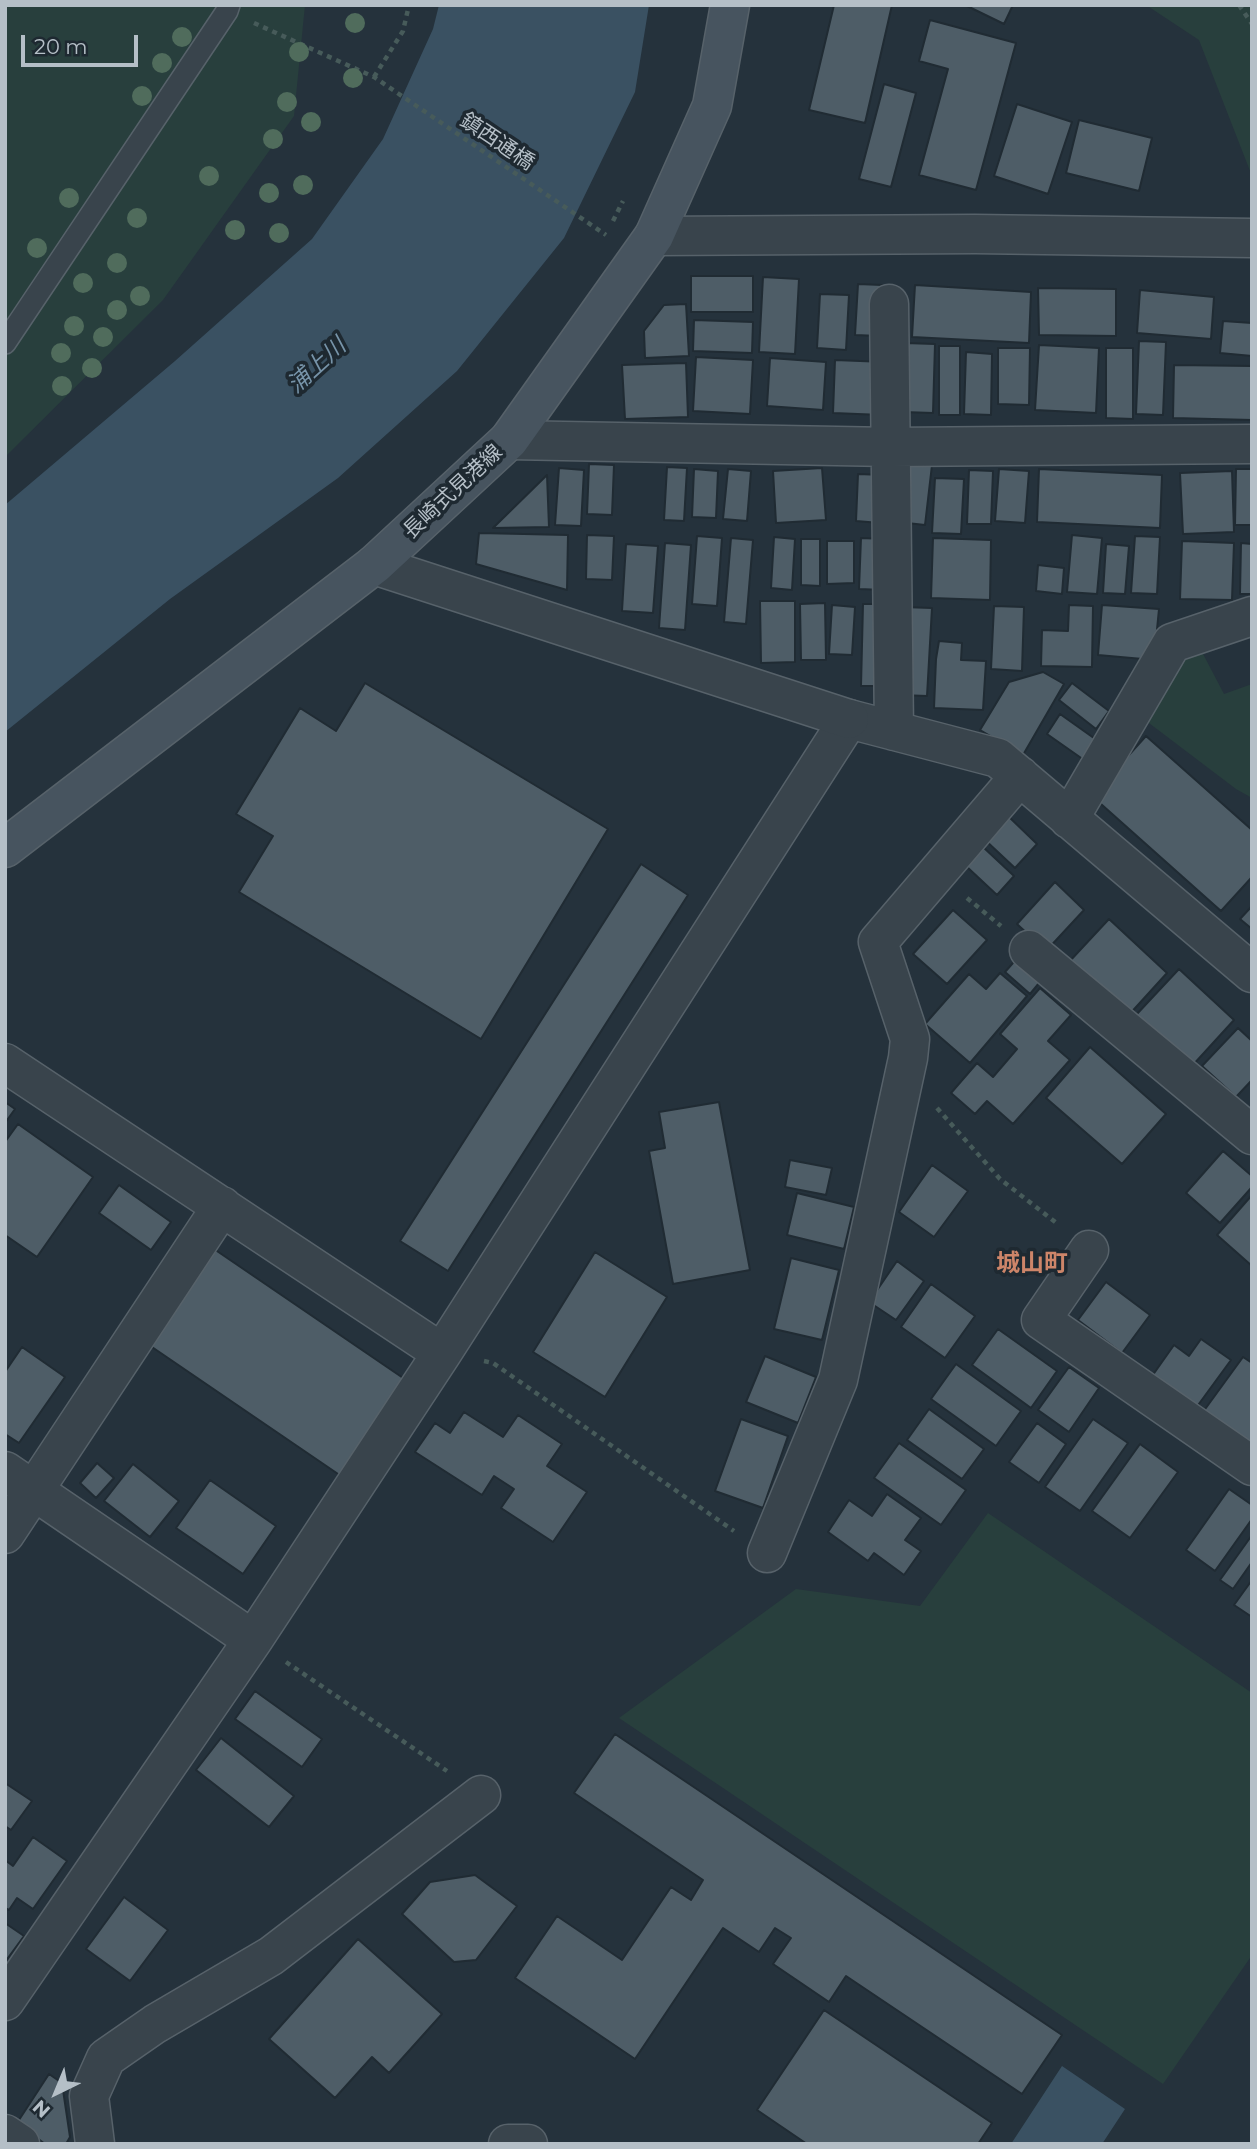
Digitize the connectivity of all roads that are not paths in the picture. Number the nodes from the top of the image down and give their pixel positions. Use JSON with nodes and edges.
{"nodes":[{"id":1,"x":730,"y":5,"type":"edge"},
{"id":2,"x":228,"y":8,"type":"edge"},
{"id":3,"x":654,"y":236,"type":"junction"},
{"id":4,"x":1252,"y":238,"type":"edge"},
{"id":5,"x":889,"y":304,"type":"dead end"},
{"id":6,"x":5,"y":343,"type":"edge"},
{"id":7,"x":509,"y":440,"type":"junction"},
{"id":8,"x":1252,"y":444,"type":"edge"},
{"id":9,"x":891,"y":447,"type":"junction"},
{"id":10,"x":374,"y":565,"type":"junction"},
{"id":11,"x":1252,"y":616,"type":"edge"},
{"id":12,"x":849,"y":719,"type":"junction"},
{"id":13,"x":894,"y":731,"type":"junction"},
{"id":14,"x":1020,"y":776,"type":"junction"},
{"id":15,"x":1069,"y":819,"type":"junction"},
{"id":16,"x":5,"y":848,"type":"edge"},
{"id":17,"x":1029,"y":950,"type":"road end"},
{"id":18,"x":1252,"y":973,"type":"edge"},
{"id":19,"x":5,"y":1063,"type":"edge"},
{"id":20,"x":1252,"y":1135,"type":"edge"},
{"id":21,"x":222,"y":1206,"type":"junction"},
{"id":22,"x":1089,"y":1250,"type":"road end"},
{"id":23,"x":442,"y":1353,"type":"junction"},
{"id":24,"x":1252,"y":1466,"type":"edge"},
{"id":25,"x":19,"y":1481,"type":"edge"},
{"id":26,"x":5,"y":1534,"type":"edge"},
{"id":27,"x":767,"y":1553,"type":"road end"},
{"id":28,"x":253,"y":1640,"type":"junction"},
{"id":29,"x":481,"y":1795,"type":"road end"},
{"id":30,"x":5,"y":2001,"type":"edge"},
{"id":31,"x":5,"y":2134,"type":"edge"},
{"id":32,"x":20,"y":2144,"type":"edge"},
{"id":33,"x":95,"y":2144,"type":"edge"},
{"id":34,"x":508,"y":2144,"type":"edge"},
{"id":35,"x":528,"y":2144,"type":"edge"}],
"edges":[{"from":1,"to":3,"type":"main road","name":"長崎式見港線"},
{"from":2,"to":6,"type":"lane"},
{"from":3,"to":4,"type":"street"},
{"from":3,"to":7,"type":"main road","name":"長崎式見港線"},
{"from":5,"to":9,"type":"street"},
{"from":7,"to":9,"type":"street"},
{"from":7,"to":10,"type":"main road","name":"長崎式見港線"},
{"from":8,"to":9,"type":"street"},
{"from":9,"to":13,"type":"street"},
{"from":10,"to":12,"type":"street"},
{"from":10,"to":16,"type":"main road","name":"長崎式見港線"},
{"from":11,"to":15,"type":"street"},
{"from":12,"to":13,"type":"street"},
{"from":12,"to":23,"type":"street"},
{"from":13,"to":14,"type":"street"},
{"from":14,"to":15,"type":"street"},
{"from":14,"to":27,"type":"street"},
{"from":15,"to":18,"type":"street"},
{"from":17,"to":20,"type":"street"},
{"from":19,"to":21,"type":"street"},
{"from":21,"to":23,"type":"street"},
{"from":21,"to":25,"type":"street"},
{"from":22,"to":24,"type":"street"},
{"from":23,"to":28,"type":"street"},
{"from":25,"to":26,"type":"street"},
{"from":25,"to":28,"type":"street"},
{"from":28,"to":30,"type":"street"},
{"from":29,"to":33,"type":"street"},
{"from":31,"to":32,"type":"street"},
{"from":34,"to":35,"type":"street"}]}
